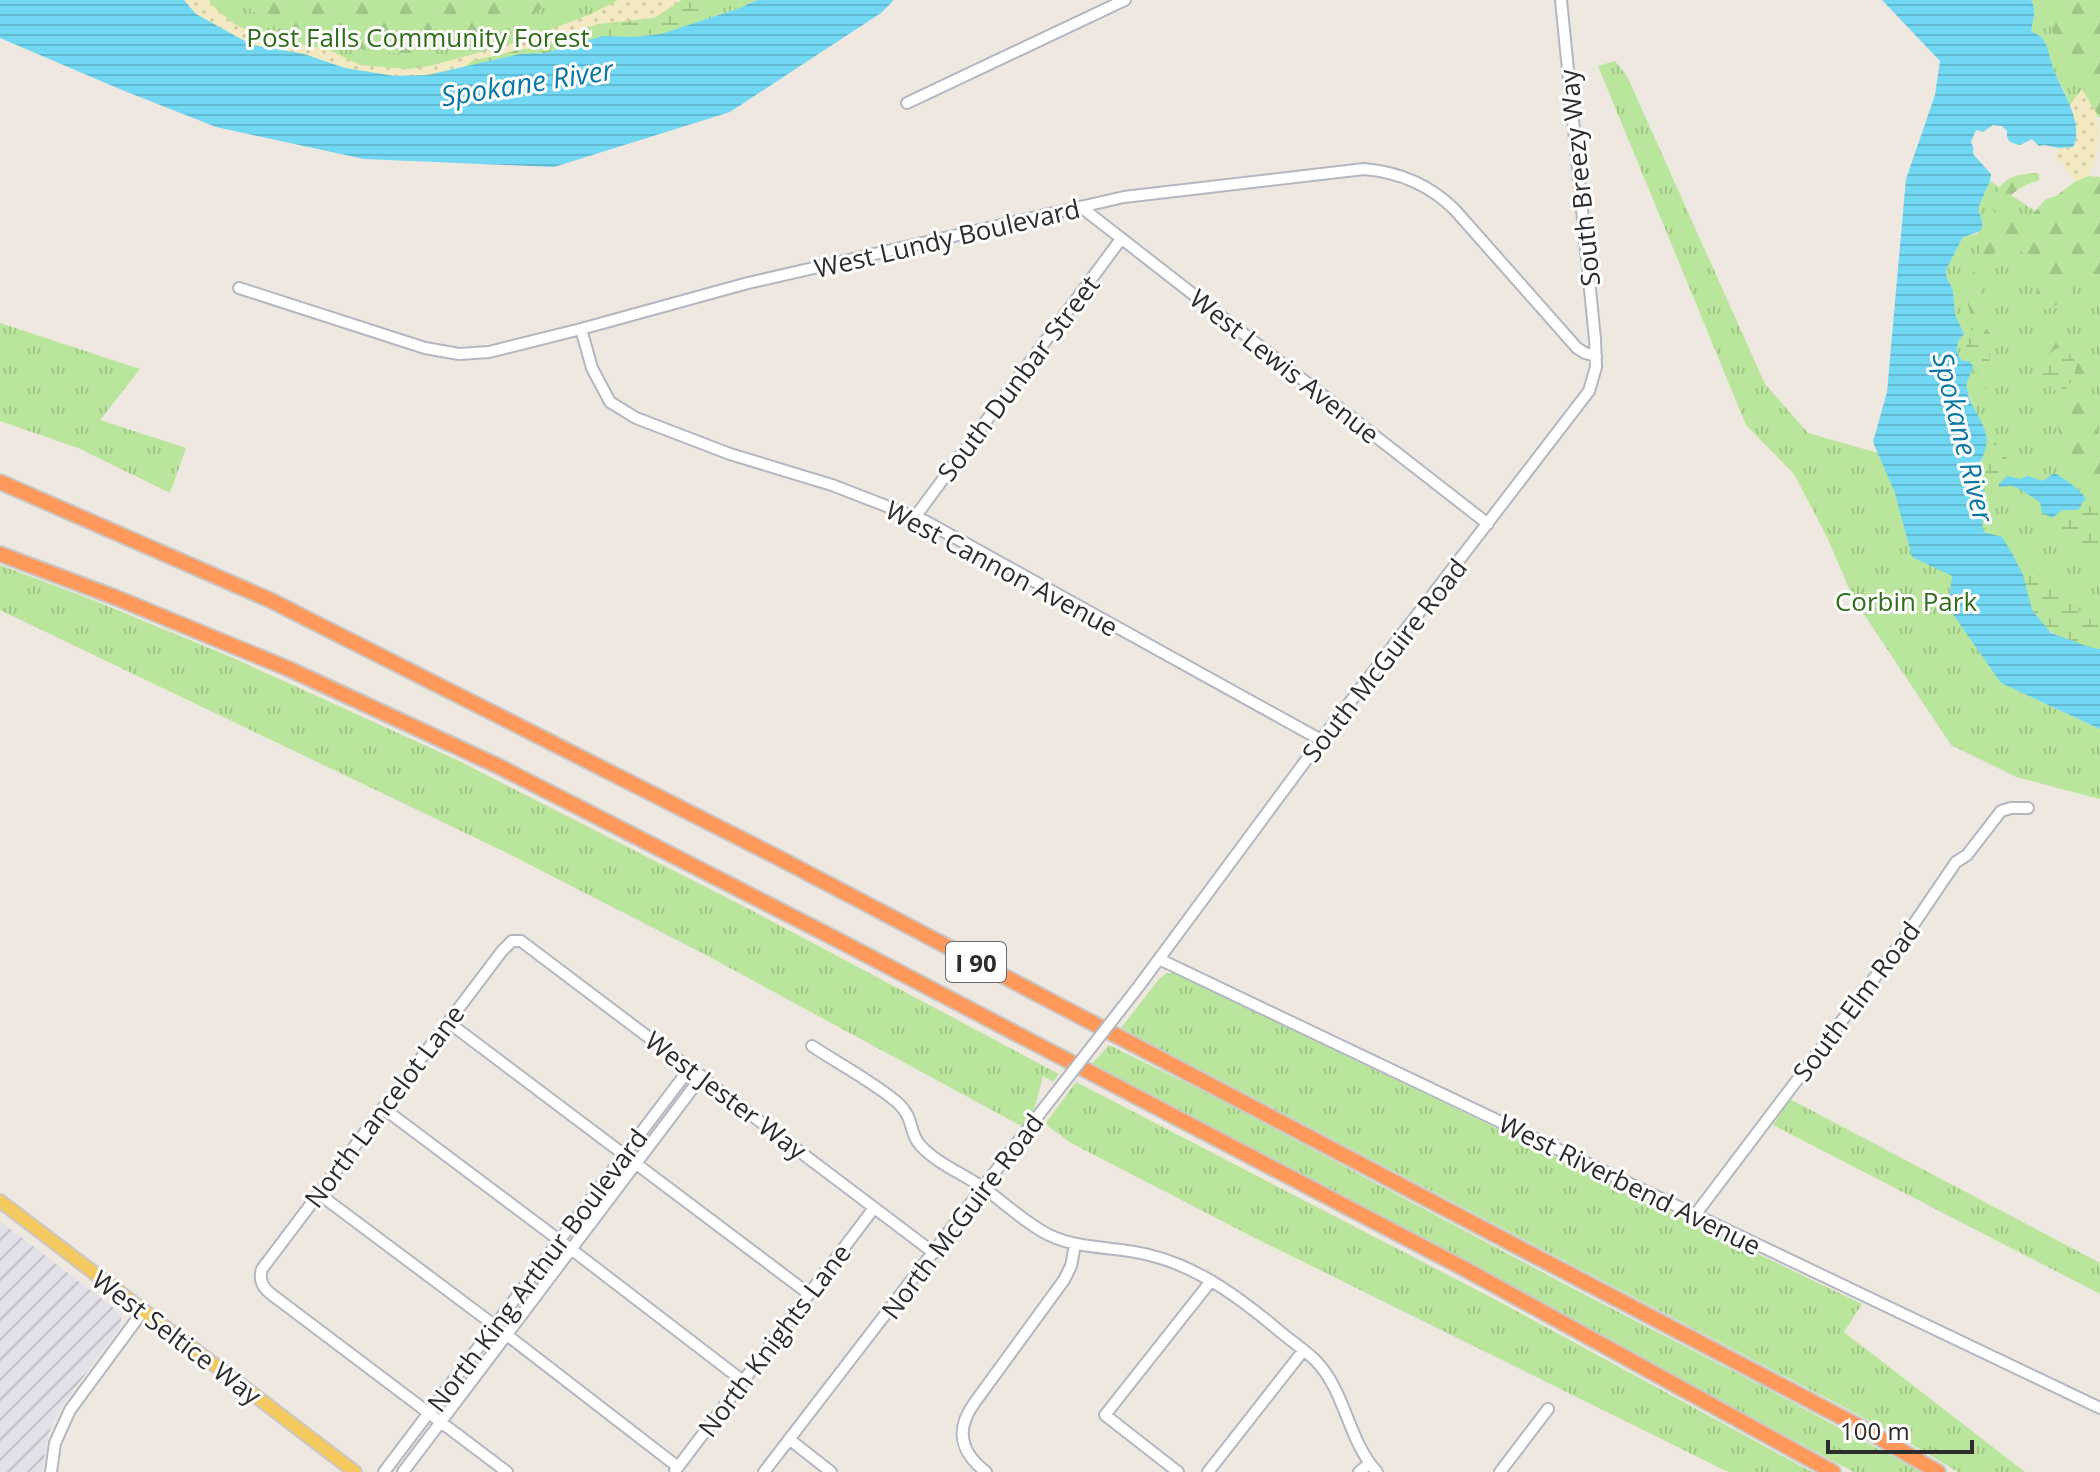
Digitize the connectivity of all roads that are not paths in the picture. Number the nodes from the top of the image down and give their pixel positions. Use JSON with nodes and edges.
{"nodes":[{"id":1,"x":1125,"y":0,"type":"edge"},
{"id":2,"x":1561,"y":0,"type":"edge"},
{"id":3,"x":907,"y":103,"type":"dead end"},
{"id":4,"x":1081,"y":207,"type":"junction"},
{"id":5,"x":1121,"y":239,"type":"junction"},
{"id":6,"x":239,"y":288,"type":"dead end"},
{"id":7,"x":581,"y":329,"type":"junction"},
{"id":8,"x":1596,"y":356,"type":"junction"},
{"id":9,"x":0,"y":482,"type":"edge"},
{"id":10,"x":915,"y":517,"type":"junction"},
{"id":11,"x":1488,"y":524,"type":"junction"},
{"id":12,"x":0,"y":554,"type":"edge"},
{"id":13,"x":1321,"y":740,"type":"junction"},
{"id":14,"x":2028,"y":808,"type":"dead end"},
{"id":15,"x":516,"y":940,"type":"joint"},
{"id":16,"x":1159,"y":959,"type":"junction"},
{"id":17,"x":448,"y":1022,"type":"junction"},
{"id":18,"x":812,"y":1046,"type":"dead end"},
{"id":19,"x":690,"y":1068,"type":"junction"},
{"id":20,"x":702,"y":1076,"type":"junction"},
{"id":21,"x":383,"y":1108,"type":"junction"},
{"id":22,"x":625,"y":1155,"type":"junction"},
{"id":23,"x":636,"y":1163,"type":"junction"},
{"id":24,"x":984,"y":1188,"type":"junction"},
{"id":25,"x":319,"y":1194,"type":"junction"},
{"id":26,"x":0,"y":1201,"type":"edge"},
{"id":27,"x":874,"y":1208,"type":"junction"},
{"id":28,"x":1695,"y":1215,"type":"junction"},
{"id":29,"x":560,"y":1240,"type":"junction"},
{"id":30,"x":1075,"y":1245,"type":"junction"},
{"id":31,"x":571,"y":1249,"type":"junction"},
{"id":32,"x":934,"y":1253,"type":"junction"},
{"id":33,"x":1211,"y":1281,"type":"junction"},
{"id":34,"x":809,"y":1294,"type":"junction"},
{"id":35,"x":143,"y":1311,"type":"junction"},
{"id":36,"x":494,"y":1325,"type":"junction"},
{"id":37,"x":506,"y":1335,"type":"junction"},
{"id":38,"x":1303,"y":1351,"type":"junction"},
{"id":39,"x":743,"y":1381,"type":"junction"},
{"id":40,"x":2100,"y":1408,"type":"edge"},
{"id":41,"x":1548,"y":1409,"type":"dead end"},
{"id":42,"x":428,"y":1412,"type":"junction"},
{"id":43,"x":440,"y":1422,"type":"junction"},
{"id":44,"x":789,"y":1439,"type":"junction"},
{"id":45,"x":1373,"y":1468,"type":"edge"},
{"id":46,"x":676,"y":1470,"type":"edge"},
{"id":47,"x":51,"y":1472,"type":"edge"},
{"id":48,"x":355,"y":1472,"type":"edge"},
{"id":49,"x":384,"y":1472,"type":"edge"},
{"id":50,"x":403,"y":1472,"type":"edge"},
{"id":51,"x":507,"y":1472,"type":"edge"},
{"id":52,"x":764,"y":1472,"type":"edge"},
{"id":53,"x":831,"y":1472,"type":"edge"},
{"id":54,"x":986,"y":1472,"type":"edge"},
{"id":55,"x":1178,"y":1472,"type":"edge"},
{"id":56,"x":1208,"y":1472,"type":"edge"},
{"id":57,"x":1359,"y":1472,"type":"edge"},
{"id":58,"x":1500,"y":1472,"type":"edge"},
{"id":59,"x":1833,"y":1472,"type":"edge"},
{"id":60,"x":1938,"y":1472,"type":"edge"}],
"edges":[{"from":1,"to":3,"type":"street"},
{"from":2,"to":8,"type":"street","name":"South Breezy Way"},
{"from":4,"to":5,"type":"street","name":"West Lewis Avenue"},
{"from":4,"to":7,"type":"street","name":"West Lundy Boulevard"},
{"from":4,"to":8,"type":"street","name":"West Lundy Boulevard"},
{"from":5,"to":10,"type":"street","name":"South Dunbar Street"},
{"from":5,"to":11,"type":"street","name":"West Lewis Avenue"},
{"from":6,"to":7,"type":"street","name":"West Lundy Boulevard"},
{"from":7,"to":10,"type":"street","name":"West Cannon Avenue"},
{"from":8,"to":11,"type":"street","name":"South McGuire Road"},
{"from":9,"to":60,"type":"highway","number":"I 90"},
{"from":10,"to":13,"type":"street","name":"West Cannon Avenue"},
{"from":11,"to":13,"type":"street","name":"South McGuire Road"},
{"from":12,"to":59,"type":"highway","number":"I 90"},
{"from":13,"to":16,"type":"street","name":"South McGuire Road"},
{"from":14,"to":28,"type":"street","name":"South Elm Road"},
{"from":15,"to":17,"type":"street","name":"North Lancelot Lane"},
{"from":15,"to":19,"type":"street","name":"West Jester Way"},
{"from":16,"to":24,"type":"street","name":"North McGuire Road","bridge":true},
{"from":16,"to":28,"type":"street","name":"West Riverbend Avenue"},
{"from":17,"to":21,"type":"street","name":"North Lancelot Lane"},
{"from":17,"to":22,"type":"street"},
{"from":18,"to":24,"type":"street"},
{"from":19,"to":20,"type":"street","name":"West Jester Way"},
{"from":19,"to":22,"type":"street","name":"North King Arthur Boulevard"},
{"from":20,"to":23,"type":"street","name":"North King Arthur Boulevard"},
{"from":20,"to":27,"type":"street","name":"West Jester Way"},
{"from":21,"to":25,"type":"street","name":"North Lancelot Lane"},
{"from":21,"to":29,"type":"street"},
{"from":22,"to":23,"type":"street"},
{"from":22,"to":29,"type":"street","name":"North King Arthur Boulevard"},
{"from":23,"to":31,"type":"street","name":"North King Arthur Boulevard"},
{"from":23,"to":34,"type":"street"},
{"from":24,"to":30,"type":"street"},
{"from":24,"to":32,"type":"street","name":"North McGuire Road"},
{"from":25,"to":36,"type":"street"},
{"from":25,"to":42,"type":"street","name":"North Lancelot Lane"},
{"from":26,"to":35,"type":"main road","name":"West Seltice Way"},
{"from":27,"to":32,"type":"street","name":"West Jester Way"},
{"from":27,"to":34,"type":"street","name":"North Knights Lane"},
{"from":28,"to":40,"type":"street","name":"West Riverbend Avenue"},
{"from":29,"to":31,"type":"street"},
{"from":29,"to":36,"type":"street","name":"North King Arthur Boulevard"},
{"from":30,"to":33,"type":"street"},
{"from":30,"to":54,"type":"street"},
{"from":31,"to":37,"type":"street","name":"North King Arthur Boulevard"},
{"from":31,"to":39,"type":"street"},
{"from":32,"to":44,"type":"street","name":"North McGuire Road"},
{"from":33,"to":38,"type":"street"},
{"from":33,"to":55,"type":"street"},
{"from":34,"to":39,"type":"street","name":"North Knights Lane"},
{"from":35,"to":47,"type":"street"},
{"from":35,"to":48,"type":"main road","name":"West Seltice Way"},
{"from":36,"to":37,"type":"street"},
{"from":36,"to":42,"type":"street","name":"North King Arthur Boulevard"},
{"from":37,"to":43,"type":"street","name":"North King Arthur Boulevard"},
{"from":37,"to":46,"type":"street"},
{"from":38,"to":45,"type":"street"},
{"from":38,"to":56,"type":"street"},
{"from":39,"to":46,"type":"street","name":"North Knights Lane"},
{"from":41,"to":58,"type":"street"},
{"from":42,"to":43,"type":"street"},
{"from":42,"to":49,"type":"street","name":"North King Arthur Boulevard"},
{"from":43,"to":50,"type":"street","name":"North King Arthur Boulevard"},
{"from":43,"to":51,"type":"street"},
{"from":44,"to":52,"type":"street","name":"North McGuire Road"},
{"from":44,"to":53,"type":"street"},
{"from":45,"to":57,"type":"street"}]}
